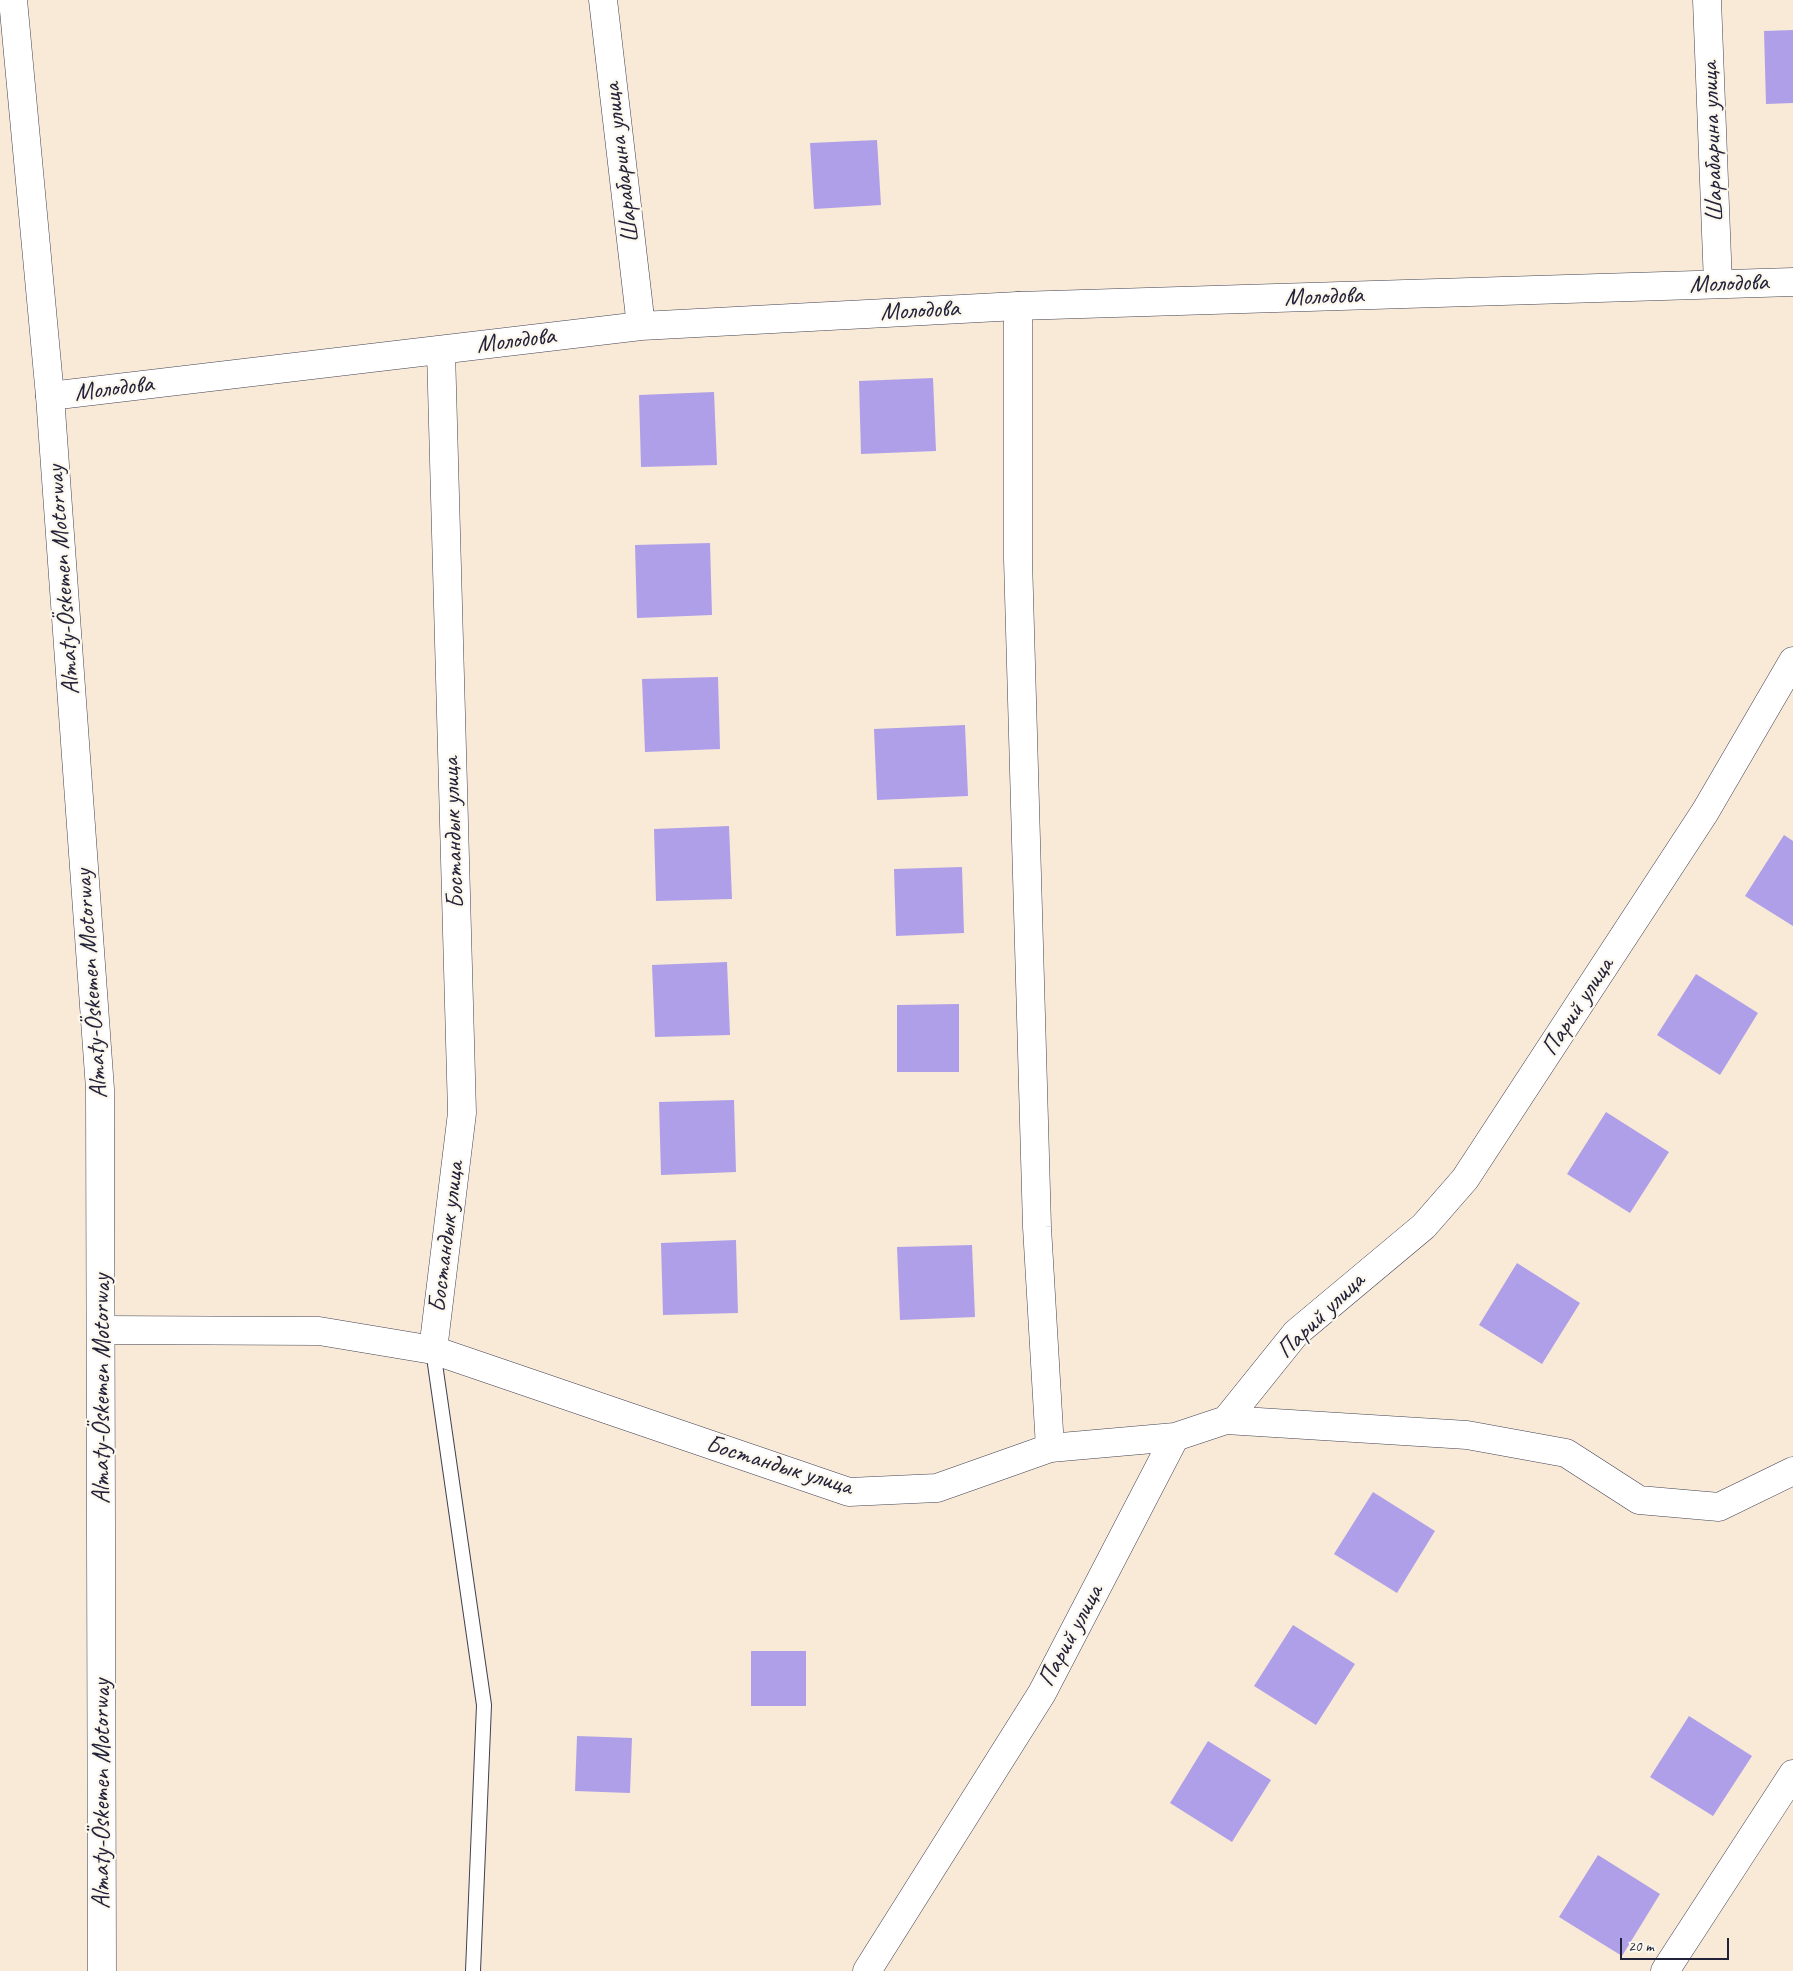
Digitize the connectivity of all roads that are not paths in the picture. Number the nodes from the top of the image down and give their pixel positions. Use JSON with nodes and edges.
{"nodes":[{"id":1,"x":13,"y":0,"type":"edge"},
{"id":2,"x":603,"y":0,"type":"edge"},
{"id":3,"x":1707,"y":0,"type":"edge"},
{"id":4,"x":1793,"y":282,"type":"edge"},
{"id":5,"x":1718,"y":284,"type":"junction"},
{"id":6,"x":1018,"y":306,"type":"junction"},
{"id":7,"x":641,"y":326,"type":"junction"},
{"id":8,"x":441,"y":351,"type":"junction"},
{"id":9,"x":50,"y":396,"type":"junction"},
{"id":10,"x":1793,"y":662,"type":"edge"},
{"id":11,"x":102,"y":1330,"type":"junction"},
{"id":12,"x":433,"y":1350,"type":"junction"},
{"id":13,"x":1226,"y":1420,"type":"junction"},
{"id":14,"x":1175,"y":1437,"type":"junction"},
{"id":15,"x":1050,"y":1448,"type":"junction"},
{"id":16,"x":1793,"y":1471,"type":"edge"},
{"id":17,"x":1793,"y":1774,"type":"edge"},
{"id":18,"x":102,"y":1971,"type":"edge"},
{"id":19,"x":473,"y":1971,"type":"edge"},
{"id":20,"x":867,"y":1971,"type":"edge"},
{"id":21,"x":1665,"y":1971,"type":"edge"}],
"edges":[{"from":1,"to":9,"type":"main road","name":"Almaty-Öskemen Motorway"},
{"from":2,"to":7,"type":"main road","name":"Шарабарина улица"},
{"from":3,"to":5,"type":"main road","name":"Шарабарина улица"},
{"from":4,"to":5,"type":"main road","name":"Молодова"},
{"from":5,"to":6,"type":"main road","name":"Молодова"},
{"from":6,"to":7,"type":"main road","name":"Молодова"},
{"from":6,"to":15,"type":"main road"},
{"from":7,"to":8,"type":"main road","name":"Молодова"},
{"from":8,"to":9,"type":"main road","name":"Молодова"},
{"from":8,"to":12,"type":"main road","name":"Бостандык улица"},
{"from":9,"to":11,"type":"main road","name":"Almaty-Öskemen Motorway"},
{"from":10,"to":13,"type":"main road","name":"Парий улица"},
{"from":11,"to":12,"type":"main road"},
{"from":11,"to":18,"type":"main road","name":"Almaty-Öskemen Motorway"},
{"from":12,"to":15,"type":"main road","name":"Бостандык улица"},
{"from":12,"to":19,"type":"lane"},
{"from":13,"to":14,"type":"main road"},
{"from":13,"to":16,"type":"main road"},
{"from":14,"to":15,"type":"main road","name":"Бостандык улица"},
{"from":14,"to":20,"type":"main road","name":"Парий улица"},
{"from":17,"to":21,"type":"main road"}]}
